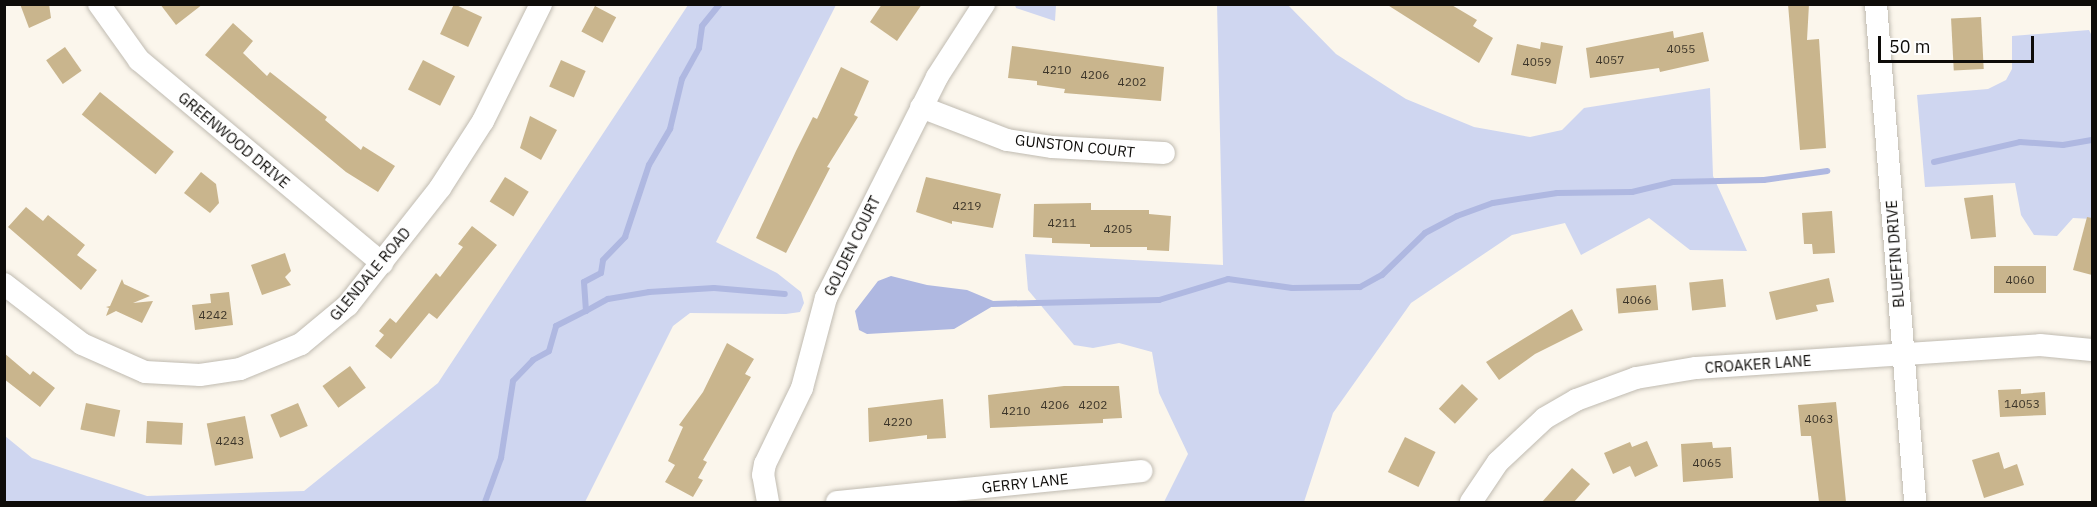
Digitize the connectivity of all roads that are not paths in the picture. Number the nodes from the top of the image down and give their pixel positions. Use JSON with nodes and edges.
{"nodes":[{"id":1,"x":99,"y":4,"type":"edge"},
{"id":2,"x":541,"y":4,"type":"edge"},
{"id":3,"x":984,"y":4,"type":"edge"},
{"id":4,"x":1876,"y":4,"type":"edge"},
{"id":5,"x":921,"y":107,"type":"junction"},
{"id":6,"x":1164,"y":153,"type":"dead end"},
{"id":7,"x":382,"y":263,"type":"junction"},
{"id":8,"x":4,"y":284,"type":"edge"},
{"id":9,"x":2092,"y":350,"type":"edge"},
{"id":10,"x":1902,"y":354,"type":"junction"},
{"id":11,"x":1141,"y":471,"type":"dead end"},
{"id":12,"x":932,"y":498,"type":"edge"},
{"id":13,"x":768,"y":502,"type":"edge"},
{"id":14,"x":837,"y":502,"type":"edge"},
{"id":15,"x":1471,"y":502,"type":"edge"},
{"id":16,"x":1915,"y":502,"type":"edge"}],
"edges":[{"from":1,"to":7,"type":"street","name":"GREENWOOD DRIVE"},
{"from":2,"to":7,"type":"street","name":"GLENDALE ROAD"},
{"from":3,"to":5,"type":"street","name":"GOLDEN COURT"},
{"from":4,"to":10,"type":"street","name":"BLUEFIN DRIVE"},
{"from":5,"to":6,"type":"street","name":"GUNSTON COURT"},
{"from":5,"to":13,"type":"street","name":"GOLDEN COURT"},
{"from":7,"to":8,"type":"street","name":"GLENDALE ROAD"},
{"from":9,"to":10,"type":"street","name":"CROAKER LANE"},
{"from":10,"to":15,"type":"street","name":"CROAKER LANE"},
{"from":10,"to":16,"type":"street","name":"BLUEFIN DRIVE"},
{"from":11,"to":12,"type":"street","name":"GERRY LANE"},
{"from":12,"to":14,"type":"street","name":"GERRY LANE"}]}
